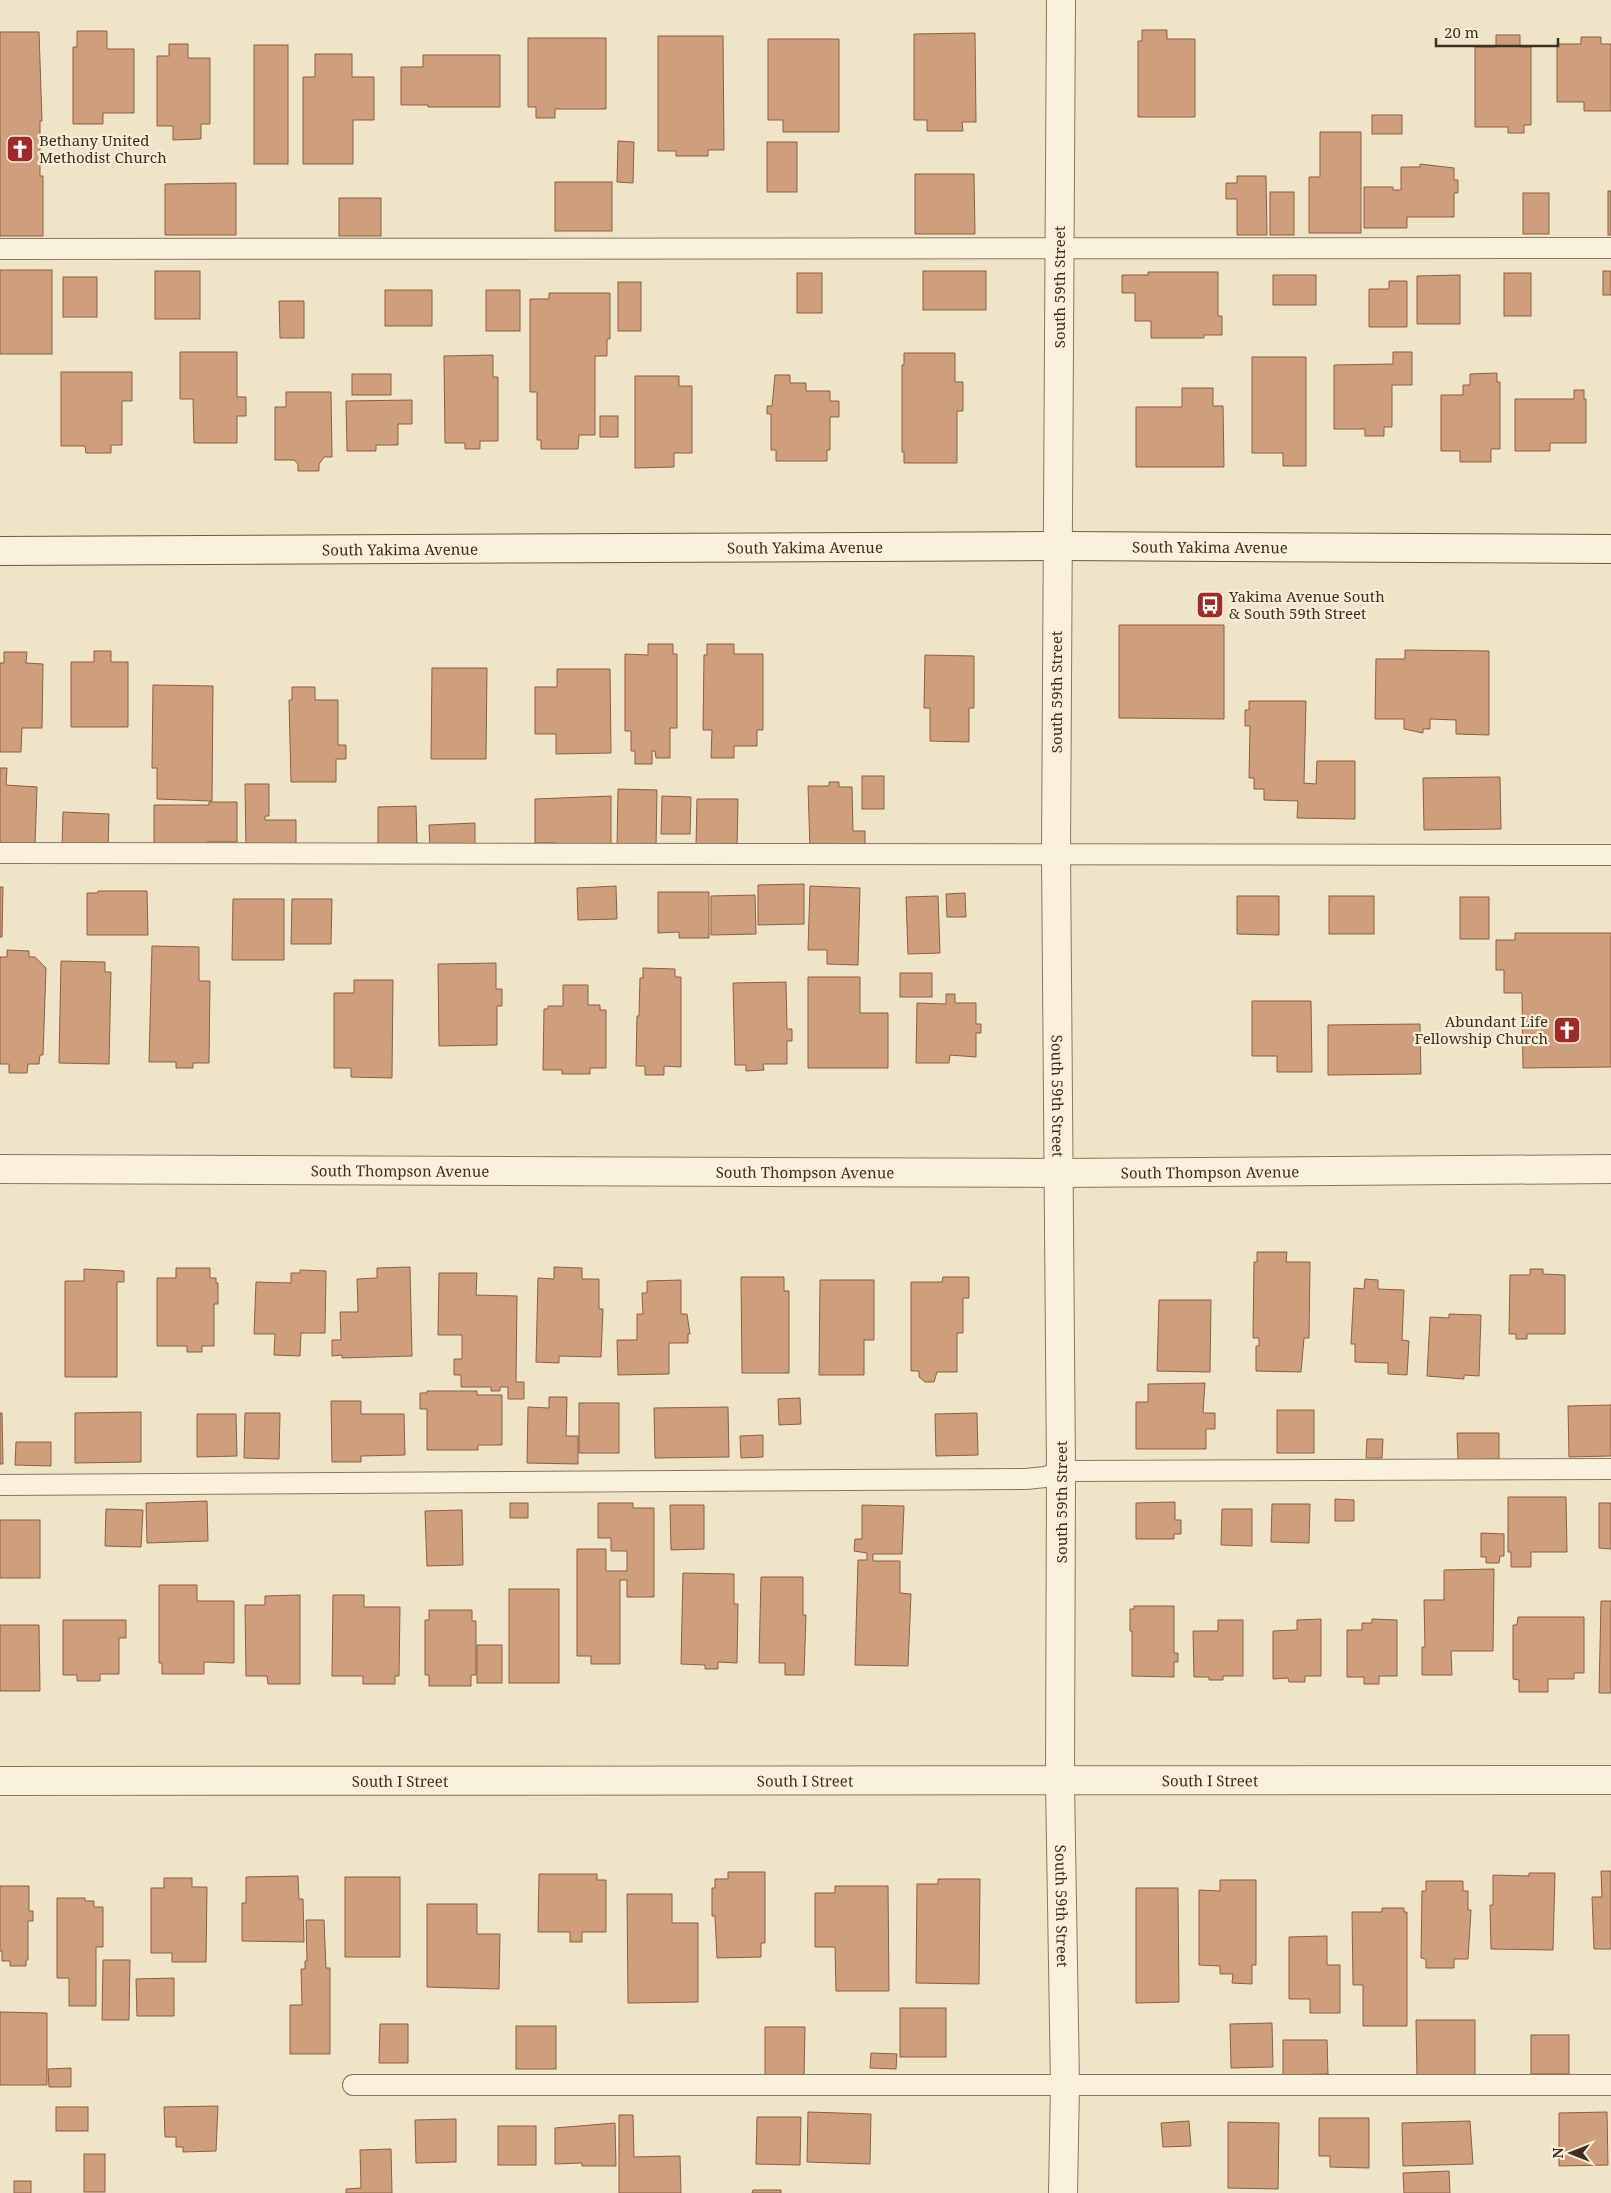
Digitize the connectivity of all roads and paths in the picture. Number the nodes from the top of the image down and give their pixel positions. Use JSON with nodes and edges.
{"nodes":[{"id":1,"x":1061,"y":0,"type":"edge"},
{"id":2,"x":1059,"y":248,"type":"junction"},
{"id":3,"x":1611,"y":248,"type":"edge"},
{"id":4,"x":0,"y":249,"type":"edge"},
{"id":5,"x":1057,"y":546,"type":"junction"},
{"id":6,"x":1611,"y":549,"type":"edge"},
{"id":7,"x":0,"y":551,"type":"edge"},
{"id":8,"x":0,"y":853,"type":"edge"},
{"id":9,"x":1056,"y":854,"type":"junction"},
{"id":10,"x":1611,"y":855,"type":"edge"},
{"id":11,"x":0,"y":1169,"type":"edge"},
{"id":12,"x":1611,"y":1169,"type":"edge"},
{"id":13,"x":1058,"y":1173,"type":"junction"},
{"id":14,"x":1611,"y":1469,"type":"edge"},
{"id":15,"x":1061,"y":1471,"type":"junction"},
{"id":16,"x":0,"y":1485,"type":"edge"},
{"id":17,"x":1611,"y":1780,"type":"edge"},
{"id":18,"x":0,"y":1781,"type":"edge"},
{"id":19,"x":1060,"y":1782,"type":"junction"},
{"id":20,"x":1611,"y":2084,"type":"edge"},
{"id":21,"x":353,"y":2085,"type":"dead end"},
{"id":22,"x":1065,"y":2085,"type":"junction"},
{"id":23,"x":1063,"y":2193,"type":"edge"}],
"edges":[{"from":1,"to":2,"type":"street","name":"South 59th Street"},
{"from":2,"to":3,"type":"lane"},
{"from":2,"to":4,"type":"lane"},
{"from":2,"to":5,"type":"street","name":"South 59th Street"},
{"from":5,"to":6,"type":"street","name":"South Yakima Avenue"},
{"from":5,"to":7,"type":"street","name":"South Yakima Avenue"},
{"from":5,"to":9,"type":"street","name":"South 59th Street"},
{"from":8,"to":9,"type":"lane"},
{"from":9,"to":10,"type":"lane"},
{"from":9,"to":13,"type":"street","name":"South 59th Street"},
{"from":11,"to":13,"type":"street","name":"South Thompson Avenue"},
{"from":12,"to":13,"type":"street","name":"South Thompson Avenue"},
{"from":13,"to":15,"type":"street","name":"South 59th Street"},
{"from":14,"to":15,"type":"lane"},
{"from":15,"to":16,"type":"lane"},
{"from":15,"to":19,"type":"street","name":"South 59th Street"},
{"from":17,"to":19,"type":"street","name":"South I Street"},
{"from":18,"to":19,"type":"street","name":"South I Street"},
{"from":19,"to":22,"type":"street","name":"South 59th Street"},
{"from":20,"to":22,"type":"lane"},
{"from":21,"to":22,"type":"lane"},
{"from":22,"to":23,"type":"street","name":"South 59th Street"}]}
